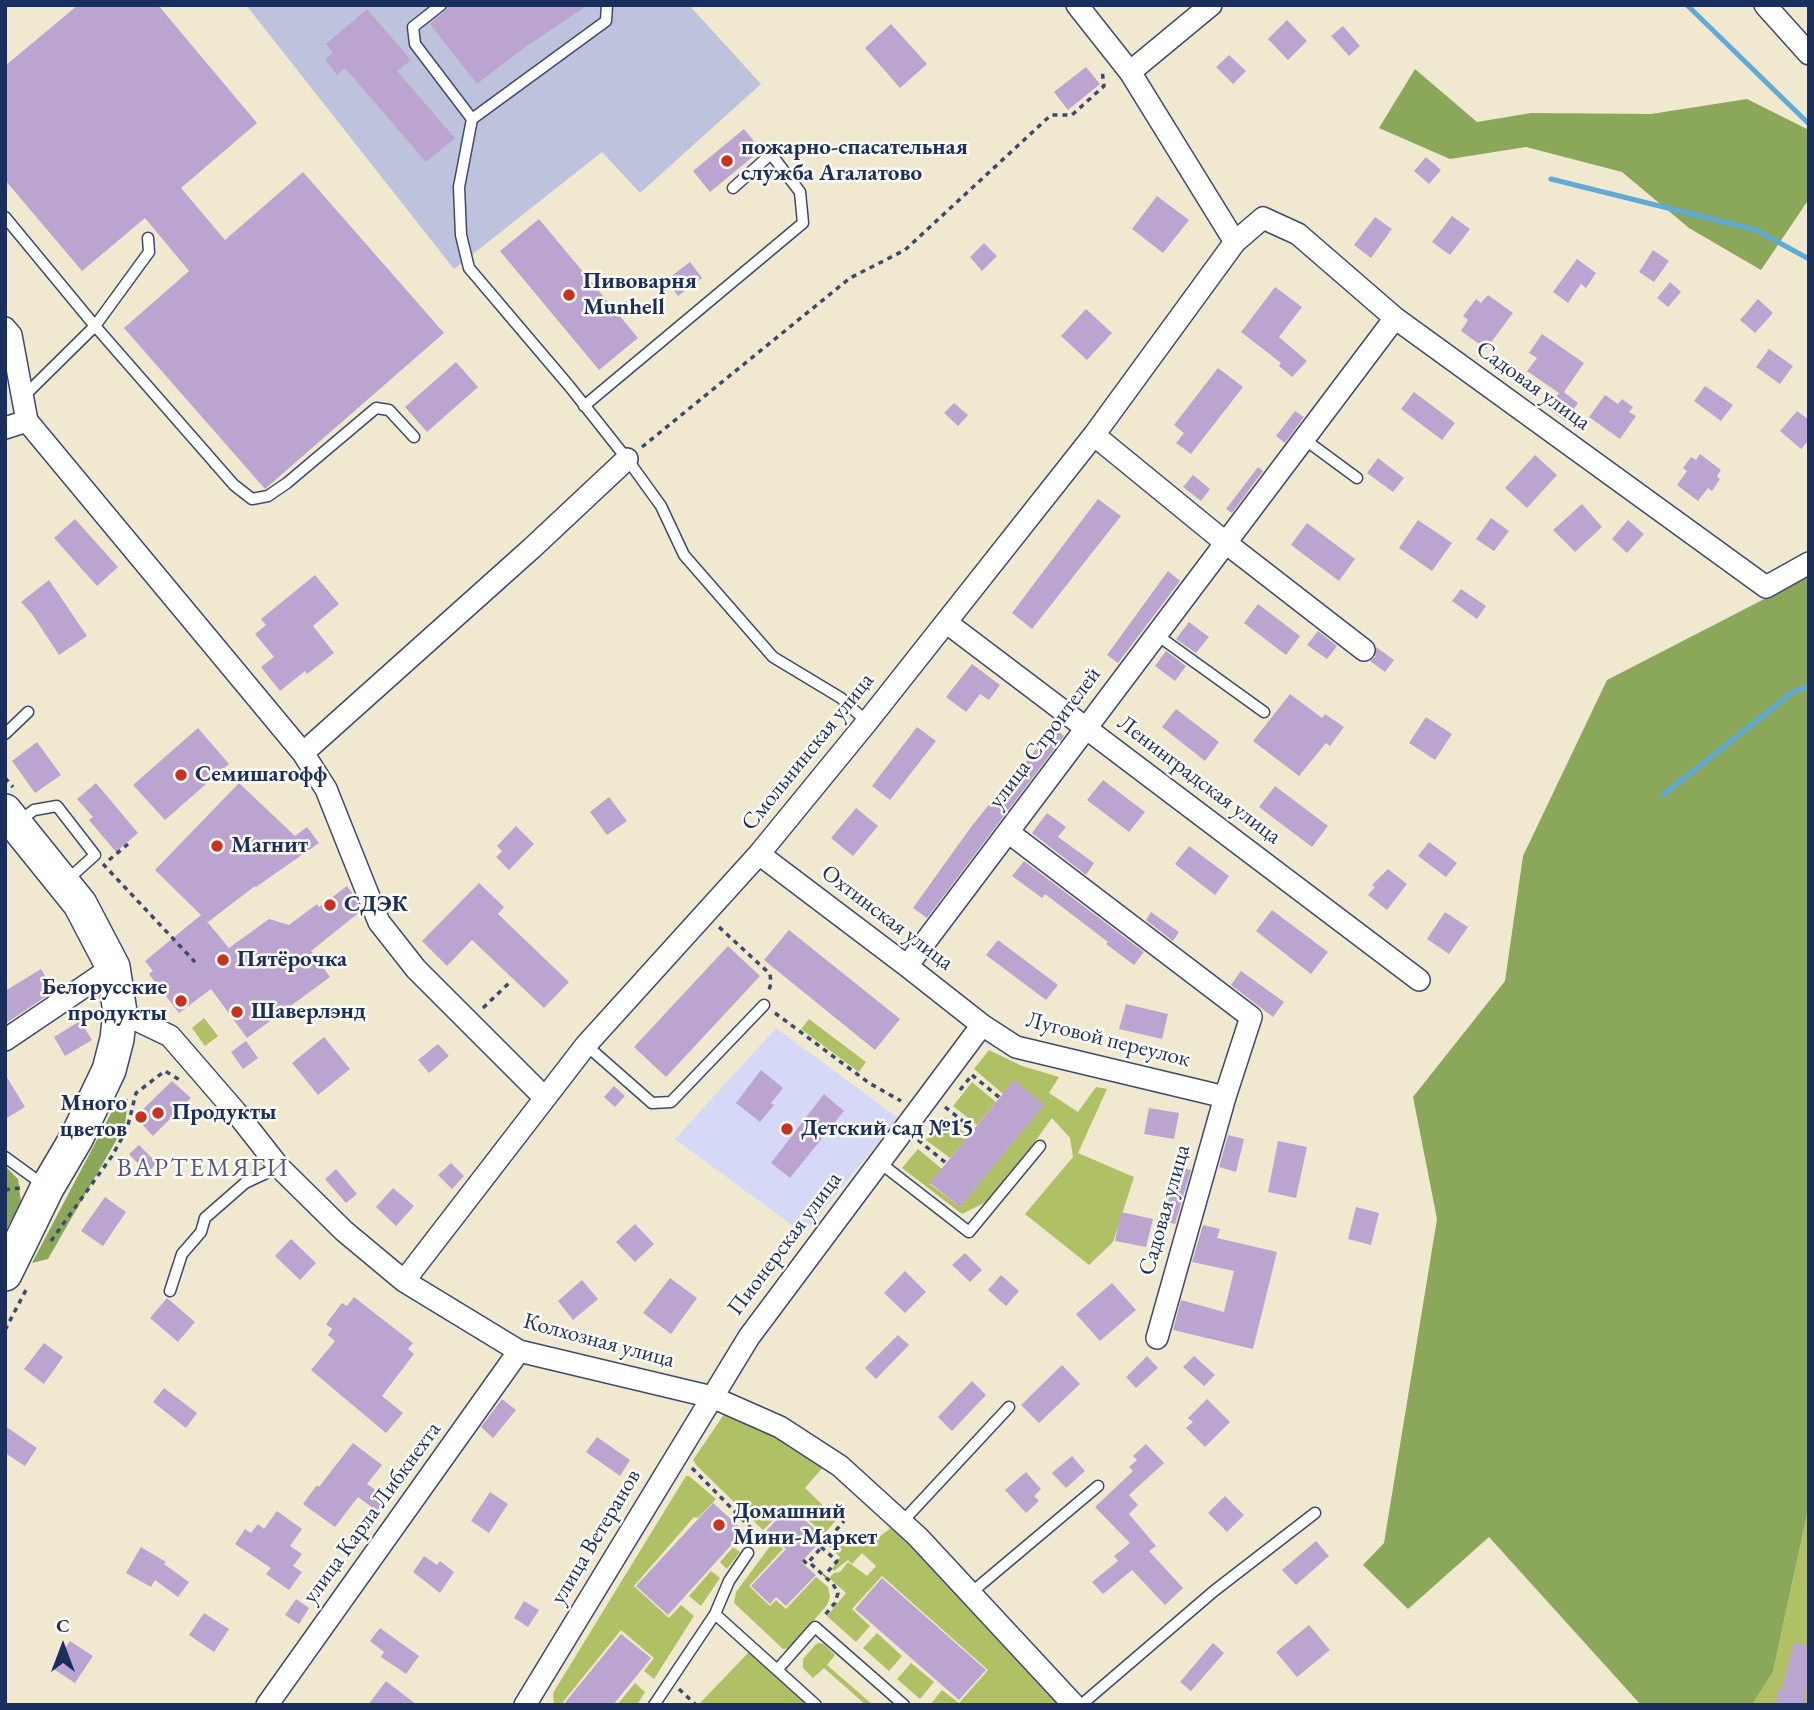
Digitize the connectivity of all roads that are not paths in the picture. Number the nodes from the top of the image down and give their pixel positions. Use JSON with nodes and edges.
{"nodes":[{"id":1,"x":441,"y":5,"type":"edge"},
{"id":2,"x":607,"y":5,"type":"edge"},
{"id":3,"x":1077,"y":5,"type":"edge"},
{"id":4,"x":1211,"y":5,"type":"edge"},
{"id":5,"x":1765,"y":5,"type":"edge"},
{"id":6,"x":1809,"y":54,"type":"edge"},
{"id":7,"x":1130,"y":72,"type":"junction"},
{"id":8,"x":472,"y":118,"type":"junction"},
{"id":9,"x":733,"y":188,"type":"dead end"},
{"id":10,"x":5,"y":217,"type":"edge"},
{"id":11,"x":148,"y":238,"type":"dead end"},
{"id":12,"x":1235,"y":242,"type":"junction"},
{"id":13,"x":1395,"y":318,"type":"junction"},
{"id":14,"x":95,"y":326,"type":"junction"},
{"id":15,"x":5,"y":328,"type":"edge"},
{"id":16,"x":22,"y":398,"type":"junction"},
{"id":17,"x":584,"y":406,"type":"junction"},
{"id":18,"x":27,"y":421,"type":"junction"},
{"id":19,"x":5,"y":428,"type":"edge"},
{"id":20,"x":1094,"y":435,"type":"junction"},
{"id":21,"x":414,"y":437,"type":"dead end"},
{"id":22,"x":1304,"y":439,"type":"junction"},
{"id":23,"x":627,"y":459,"type":"junction"},
{"id":24,"x":1357,"y":478,"type":"dead end"},
{"id":25,"x":1226,"y":543,"type":"junction"},
{"id":26,"x":1809,"y":563,"type":"edge"},
{"id":27,"x":947,"y":623,"type":"junction"},
{"id":28,"x":1157,"y":635,"type":"junction"},
{"id":29,"x":1364,"y":650,"type":"dead end"},
{"id":30,"x":28,"y":712,"type":"dead end"},
{"id":31,"x":1264,"y":712,"type":"dead end"},
{"id":32,"x":867,"y":723,"type":"junction"},
{"id":33,"x":1085,"y":729,"type":"junction"},
{"id":34,"x":5,"y":734,"type":"edge"},
{"id":35,"x":303,"y":753,"type":"junction"},
{"id":36,"x":10,"y":818,"type":"edge"},
{"id":37,"x":1008,"y":832,"type":"junction"},
{"id":38,"x":759,"y":855,"type":"junction"},
{"id":39,"x":64,"y":883,"type":"junction"},
{"id":40,"x":907,"y":965,"type":"junction"},
{"id":41,"x":113,"y":967,"type":"junction"},
{"id":42,"x":1419,"y":980,"type":"dead end"},
{"id":43,"x":764,"y":1005,"type":"road end"},
{"id":44,"x":120,"y":1012,"type":"junction"},
{"id":45,"x":982,"y":1025,"type":"junction"},
{"id":46,"x":5,"y":1040,"type":"edge"},
{"id":47,"x":586,"y":1045,"type":"junction"},
{"id":48,"x":1225,"y":1097,"type":"junction"},
{"id":49,"x":545,"y":1098,"type":"junction"},
{"id":50,"x":1040,"y":1146,"type":"dead end"},
{"id":51,"x":5,"y":1157,"type":"edge"},
{"id":52,"x":879,"y":1162,"type":"junction"},
{"id":53,"x":279,"y":1167,"type":"junction"},
{"id":54,"x":47,"y":1188,"type":"junction"},
{"id":55,"x":17,"y":1279,"type":"edge"},
{"id":56,"x":404,"y":1281,"type":"junction"},
{"id":57,"x":170,"y":1291,"type":"dead end"},
{"id":58,"x":1157,"y":1338,"type":"dead end"},
{"id":59,"x":519,"y":1351,"type":"junction"},
{"id":60,"x":712,"y":1397,"type":"junction"},
{"id":61,"x":1009,"y":1407,"type":"dead end"},
{"id":62,"x":1098,"y":1486,"type":"dead end"},
{"id":63,"x":1315,"y":1513,"type":"dead end"},
{"id":64,"x":903,"y":1521,"type":"junction"},
{"id":65,"x":748,"y":1553,"type":"road end"},
{"id":66,"x":972,"y":1592,"type":"junction"},
{"id":67,"x":715,"y":1614,"type":"junction"},
{"id":68,"x":777,"y":1670,"type":"junction"},
{"id":69,"x":267,"y":1705,"type":"edge"},
{"id":70,"x":525,"y":1705,"type":"edge"},
{"id":71,"x":654,"y":1705,"type":"edge"},
{"id":72,"x":816,"y":1705,"type":"edge"},
{"id":73,"x":904,"y":1705,"type":"edge"},
{"id":74,"x":1074,"y":1705,"type":"edge"},
{"id":75,"x":1081,"y":1705,"type":"edge"}],
"edges":[{"from":1,"to":8,"type":"lane"},
{"from":2,"to":8,"type":"lane"},
{"from":3,"to":7,"type":"street"},
{"from":4,"to":7,"type":"street"},
{"from":5,"to":6,"type":"street"},
{"from":7,"to":12,"type":"street"},
{"from":8,"to":17,"type":"lane"},
{"from":9,"to":17,"type":"lane"},
{"from":10,"to":14,"type":"lane"},
{"from":11,"to":14,"type":"lane"},
{"from":12,"to":13,"type":"street","name":"Садовая улица"},
{"from":12,"to":20,"type":"street","name":"Смольнинская улица"},
{"from":13,"to":22,"type":"street","name":"улица Строителей"},
{"from":13,"to":26,"type":"street","name":"Садовая улица"},
{"from":14,"to":16,"type":"lane"},
{"from":14,"to":21,"type":"lane"},
{"from":15,"to":16,"type":"street"},
{"from":16,"to":18,"type":"street"},
{"from":17,"to":23,"type":"lane"},
{"from":18,"to":19,"type":"street"},
{"from":18,"to":35,"type":"street"},
{"from":20,"to":25,"type":"street"},
{"from":20,"to":27,"type":"street","name":"Смольнинская улица"},
{"from":22,"to":24,"type":"lane"},
{"from":22,"to":25,"type":"street","name":"улица Строителей"},
{"from":23,"to":32,"type":"lane"},
{"from":23,"to":35,"type":"street"},
{"from":25,"to":28,"type":"street","name":"улица Строителей"},
{"from":25,"to":29,"type":"street"},
{"from":27,"to":32,"type":"street","name":"Смольнинская улица"},
{"from":27,"to":33,"type":"street","name":"Ленинградская улица"},
{"from":28,"to":31,"type":"lane"},
{"from":28,"to":33,"type":"street","name":"улица Строителей"},
{"from":30,"to":34,"type":"lane"},
{"from":32,"to":38,"type":"street","name":"Смольнинская улица"},
{"from":33,"to":37,"type":"street","name":"улица Строителей"},
{"from":33,"to":42,"type":"street","name":"Ленинградская улица"},
{"from":35,"to":49,"type":"street"},
{"from":36,"to":39,"type":"main road"},
{"from":36,"to":39,"type":"lane"},
{"from":37,"to":40,"type":"street","name":"улица Строителей"},
{"from":37,"to":48,"type":"street","name":"Садовая улица"},
{"from":38,"to":40,"type":"street","name":"Охтинская улица"},
{"from":38,"to":47,"type":"street","name":"Смольнинская улица"},
{"from":39,"to":41,"type":"main road"},
{"from":40,"to":45,"type":"street","name":"Охтинская улица"},
{"from":41,"to":44,"type":"main road"},
{"from":41,"to":46,"type":"street"},
{"from":43,"to":47,"type":"lane"},
{"from":44,"to":53,"type":"street","name":"Колхозная улица"},
{"from":44,"to":54,"type":"main road"},
{"from":45,"to":48,"type":"street","name":"Луговой переулок"},
{"from":45,"to":52,"type":"street","name":"Пионерская улица"},
{"from":47,"to":49,"type":"street","name":"Смольнинская улица"},
{"from":48,"to":58,"type":"street","name":"Садовая улица"},
{"from":49,"to":56,"type":"street","name":"Смольнинская улица"},
{"from":50,"to":52,"type":"lane"},
{"from":51,"to":54,"type":"lane"},
{"from":52,"to":60,"type":"street","name":"Пионерская улица"},
{"from":53,"to":56,"type":"street","name":"Колхозная улица"},
{"from":53,"to":57,"type":"lane"},
{"from":54,"to":55,"type":"main road"},
{"from":56,"to":59,"type":"street","name":"Колхозная улица"},
{"from":59,"to":60,"type":"street","name":"Колхозная улица"},
{"from":59,"to":69,"type":"street","name":"улица Карла Либкнехта"},
{"from":60,"to":64,"type":"street","name":"Колхозная улица"},
{"from":60,"to":70,"type":"street","name":"улица Ветеранов"},
{"from":61,"to":64,"type":"lane"},
{"from":62,"to":66,"type":"lane"},
{"from":63,"to":75,"type":"lane"},
{"from":64,"to":66,"type":"street","name":"Колхозная улица"},
{"from":65,"to":67,"type":"lane"},
{"from":66,"to":74,"type":"street","name":"Колхозная улица"},
{"from":67,"to":68,"type":"lane"},
{"from":67,"to":71,"type":"lane"},
{"from":68,"to":72,"type":"lane"},
{"from":68,"to":73,"type":"lane"}]}
